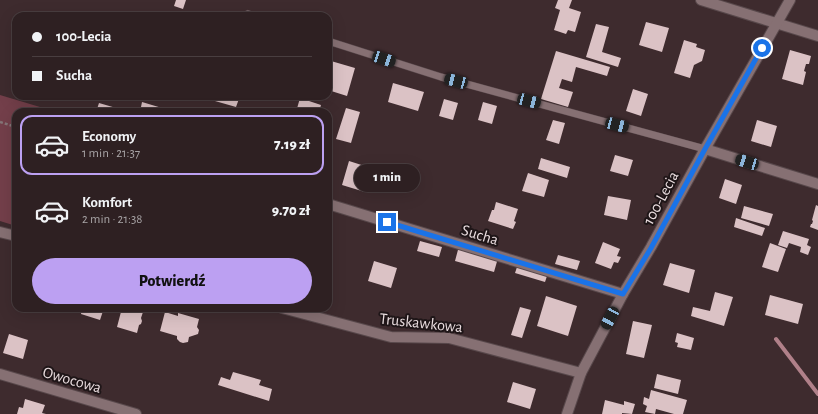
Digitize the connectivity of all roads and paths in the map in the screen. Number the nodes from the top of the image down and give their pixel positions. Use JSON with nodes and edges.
{"nodes":[{"id":1,"x":701,"y":0,"type":"edge"},
{"id":2,"x":790,"y":0,"type":"edge"},
{"id":3,"x":777,"y":23,"type":"junction"},
{"id":4,"x":818,"y":36,"type":"edge"},
{"id":5,"x":332,"y":41,"type":"edge"},
{"id":6,"x":0,"y":122,"type":"edge"},
{"id":7,"x":12,"y":126,"type":"edge"},
{"id":8,"x":705,"y":149,"type":"junction"},
{"id":9,"x":818,"y":184,"type":"edge"},
{"id":10,"x":332,"y":205,"type":"edge"},
{"id":11,"x":0,"y":232,"type":"edge"},
{"id":12,"x":12,"y":235,"type":"edge"},
{"id":13,"x":623,"y":294,"type":"junction"},
{"id":14,"x":297,"y":312,"type":"edge"},
{"id":15,"x":581,"y":373,"type":"junction"},
{"id":16,"x":0,"y":374,"type":"edge"},
{"id":17,"x":136,"y":414,"type":"edge"},
{"id":18,"x":567,"y":414,"type":"edge"}],
"edges":[{"from":1,"to":3,"type":"street"},
{"from":2,"to":3,"type":"street","name":"100-Lecia"},
{"from":3,"to":4,"type":"street"},
{"from":3,"to":8,"type":"street","name":"100-Lecia"},
{"from":5,"to":8,"type":"lane"},
{"from":6,"to":7,"type":"path"},
{"from":8,"to":9,"type":"street"},
{"from":8,"to":13,"type":"street","name":"100-Lecia"},
{"from":10,"to":13,"type":"street","name":"Sucha"},
{"from":11,"to":12,"type":"street"},
{"from":13,"to":15,"type":"street","name":"100-Lecia"},
{"from":14,"to":15,"type":"street","name":"Truskawkowa"},
{"from":15,"to":18,"type":"street","name":"100-Lecia"},
{"from":16,"to":17,"type":"street","name":"Owocowa"}]}
